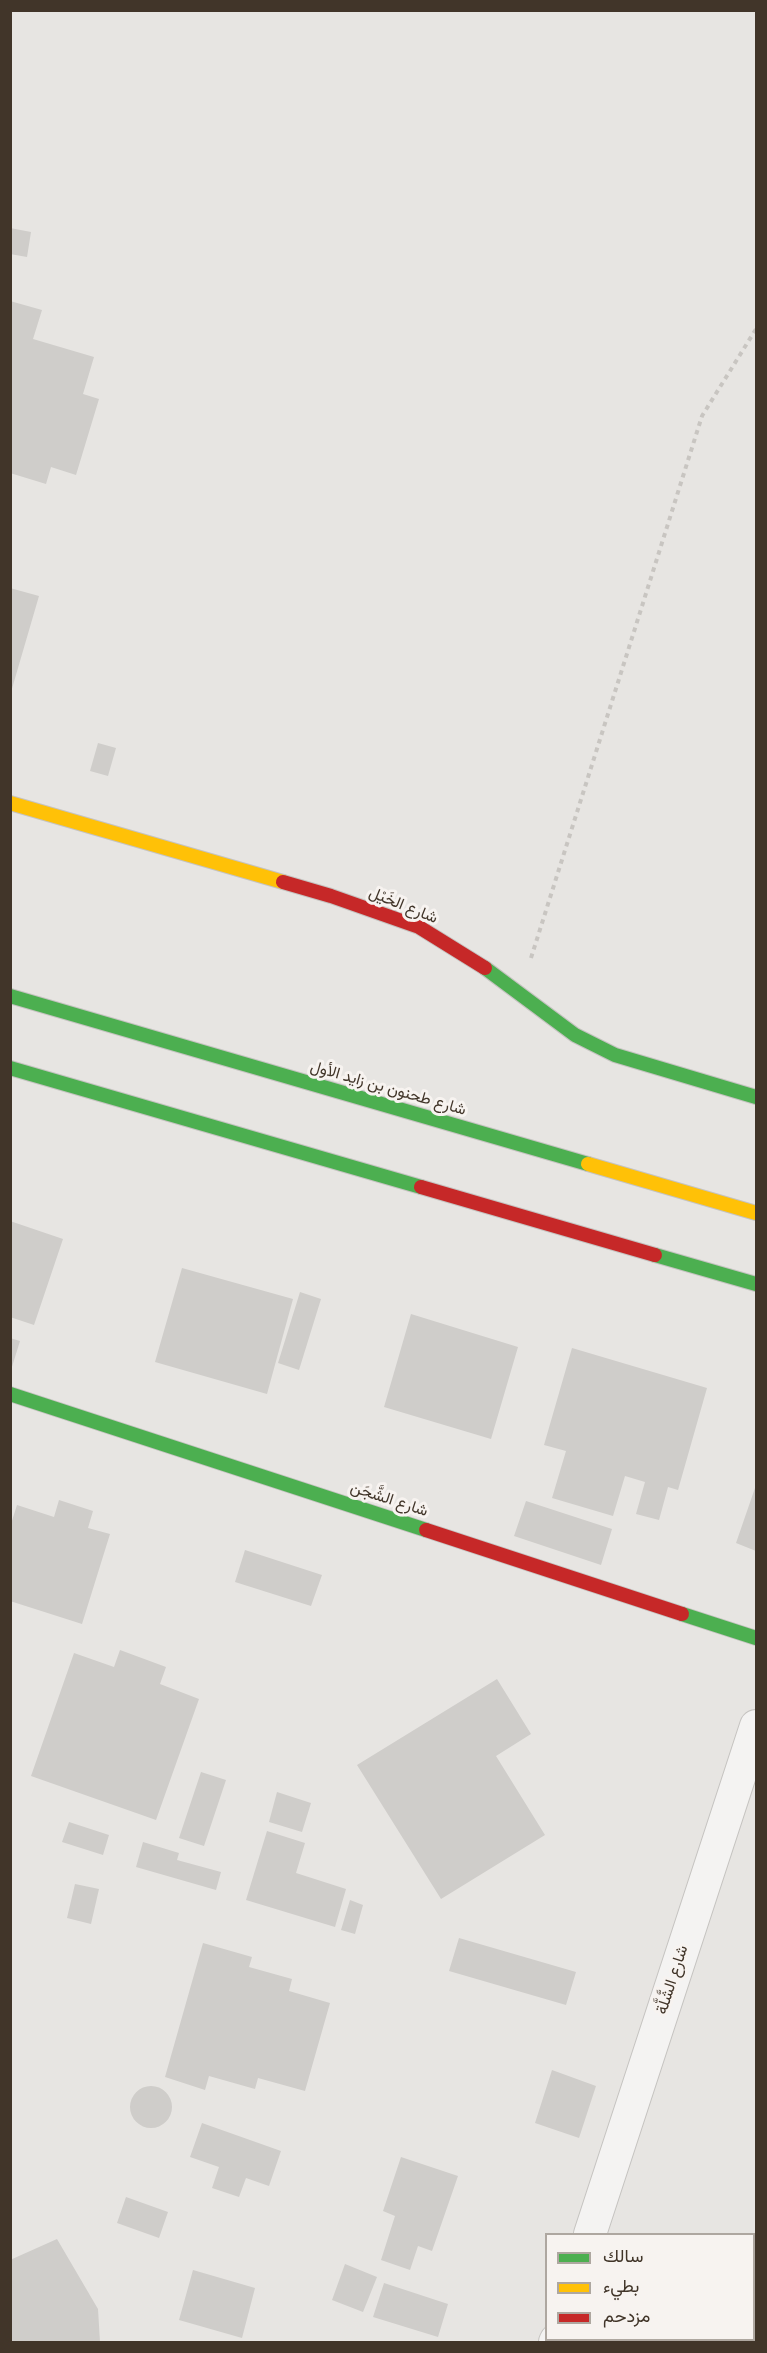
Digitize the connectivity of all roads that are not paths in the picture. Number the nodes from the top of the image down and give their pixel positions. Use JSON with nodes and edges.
{"nodes":[{"id":1,"x":10,"y":803,"type":"edge"},
{"id":2,"x":10,"y":996,"type":"edge"},
{"id":3,"x":10,"y":1068,"type":"edge"},
{"id":4,"x":756,"y":1097,"type":"edge"},
{"id":5,"x":756,"y":1214,"type":"edge"},
{"id":6,"x":756,"y":1284,"type":"edge"},
{"id":7,"x":10,"y":1394,"type":"edge"},
{"id":8,"x":756,"y":1638,"type":"edge"},
{"id":9,"x":756,"y":1726,"type":"edge"},
{"id":10,"x":591,"y":2233,"type":"edge"}],
"edges":[{"from":1,"to":4,"type":"street","name":"شارع الخَيْل"},
{"from":2,"to":5,"type":"street","name":"شارع طحنون بن زايد الأول"},
{"from":3,"to":6,"type":"street"},
{"from":7,"to":8,"type":"street","name":"شارع الشَّجَن"},
{"from":9,"to":10,"type":"street","name":"شارع الشَّلَّة"}]}
